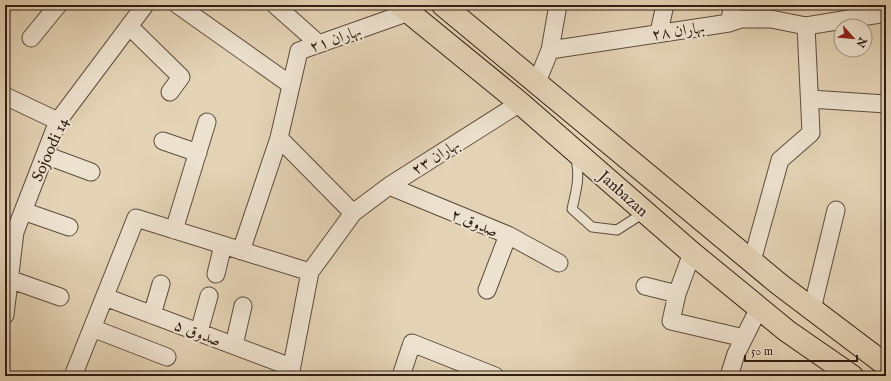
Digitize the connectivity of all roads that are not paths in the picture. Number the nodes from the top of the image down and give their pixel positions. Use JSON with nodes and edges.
{"nodes":[{"id":1,"x":145,"y":5,"type":"edge"},
{"id":2,"x":178,"y":5,"type":"edge"},
{"id":3,"x":275,"y":5,"type":"edge"},
{"id":4,"x":444,"y":5,"type":"edge"},
{"id":5,"x":558,"y":5,"type":"edge"},
{"id":6,"x":664,"y":5,"type":"edge"},
{"id":7,"x":733,"y":5,"type":"edge"},
{"id":8,"x":50,"y":8,"type":"edge"},
{"id":9,"x":405,"y":9,"type":"edge"},
{"id":10,"x":886,"y":13,"type":"edge"},
{"id":11,"x":729,"y":23,"type":"junction"},
{"id":12,"x":129,"y":26,"type":"junction"},
{"id":13,"x":806,"y":26,"type":"junction"},
{"id":14,"x":659,"y":32,"type":"junction"},
{"id":15,"x":31,"y":38,"type":"dead end"},
{"id":16,"x":319,"y":44,"type":"junction"},
{"id":17,"x":550,"y":50,"type":"junction"},
{"id":18,"x":537,"y":82,"type":"junction"},
{"id":19,"x":291,"y":85,"type":"junction"},
{"id":20,"x":170,"y":92,"type":"dead end"},
{"id":21,"x":5,"y":96,"type":"edge"},
{"id":22,"x":810,"y":99,"type":"junction"},
{"id":23,"x":520,"y":103,"type":"junction"},
{"id":24,"x":886,"y":104,"type":"edge"},
{"id":25,"x":58,"y":121,"type":"junction"},
{"id":26,"x":207,"y":122,"type":"dead end"},
{"id":27,"x":279,"y":138,"type":"junction"},
{"id":28,"x":163,"y":141,"type":"dead end"},
{"id":29,"x":573,"y":148,"type":"junction"},
{"id":30,"x":198,"y":153,"type":"junction"},
{"id":31,"x":44,"y":154,"type":"junction"},
{"id":32,"x":91,"y":172,"type":"dead end"},
{"id":33,"x":389,"y":186,"type":"junction"},
{"id":34,"x":836,"y":210,"type":"dead end"},
{"id":35,"x":23,"y":211,"type":"junction"},
{"id":36,"x":646,"y":212,"type":"junction"},
{"id":37,"x":353,"y":213,"type":"junction"},
{"id":38,"x":69,"y":227,"type":"dead end"},
{"id":39,"x":10,"y":230,"type":"edge"},
{"id":40,"x":174,"y":230,"type":"junction"},
{"id":41,"x":508,"y":235,"type":"junction"},
{"id":42,"x":223,"y":245,"type":"junction"},
{"id":43,"x":241,"y":251,"type":"junction"},
{"id":44,"x":692,"y":253,"type":"junction"},
{"id":45,"x":752,"y":261,"type":"junction"},
{"id":46,"x":559,"y":263,"type":"dead end"},
{"id":47,"x":310,"y":272,"type":"junction"},
{"id":48,"x":216,"y":274,"type":"dead end"},
{"id":49,"x":9,"y":279,"type":"junction"},
{"id":50,"x":161,"y":284,"type":"dead end"},
{"id":51,"x":645,"y":286,"type":"dead end"},
{"id":52,"x":487,"y":290,"type":"dead end"},
{"id":53,"x":677,"y":294,"type":"junction"},
{"id":54,"x":209,"y":296,"type":"dead end"},
{"id":55,"x":60,"y":297,"type":"dead end"},
{"id":56,"x":105,"y":297,"type":"junction"},
{"id":57,"x":243,"y":306,"type":"dead end"},
{"id":58,"x":759,"y":308,"type":"junction"},
{"id":59,"x":812,"y":309,"type":"junction"},
{"id":60,"x":5,"y":315,"type":"edge"},
{"id":61,"x":152,"y":315,"type":"junction"},
{"id":62,"x":92,"y":328,"type":"junction"},
{"id":63,"x":199,"y":332,"type":"junction"},
{"id":64,"x":744,"y":338,"type":"junction"},
{"id":65,"x":234,"y":345,"type":"junction"},
{"id":66,"x":167,"y":357,"type":"dead end"},
{"id":67,"x":886,"y":365,"type":"edge"},
{"id":68,"x":290,"y":371,"type":"edge"},
{"id":69,"x":73,"y":376,"type":"edge"},
{"id":70,"x":401,"y":376,"type":"edge"},
{"id":71,"x":495,"y":376,"type":"edge"},
{"id":72,"x":729,"y":376,"type":"edge"},
{"id":73,"x":852,"y":376,"type":"edge"}],
"edges":[{"from":1,"to":12,"type":"street","name":"Sojoodi 14"},
{"from":2,"to":19,"type":"street"},
{"from":3,"to":16,"type":"street"},
{"from":4,"to":18,"type":"highway","name":"Janbazan"},
{"from":5,"to":17,"type":"street"},
{"from":6,"to":14,"type":"street"},
{"from":7,"to":11,"type":"street"},
{"from":8,"to":15,"type":"street"},
{"from":9,"to":16,"type":"street","name":"بهاران ۲۱"},
{"from":9,"to":23,"type":"highway","name":"Janbazan"},
{"from":10,"to":13,"type":"street"},
{"from":11,"to":13,"type":"street","name":"بهاران ۲۸"},
{"from":11,"to":14,"type":"street","name":"بهاران ۲۸"},
{"from":12,"to":20,"type":"street"},
{"from":12,"to":25,"type":"street","name":"Sojoodi 14"},
{"from":13,"to":22,"type":"street"},
{"from":14,"to":17,"type":"street","name":"بهاران ۲۸"},
{"from":16,"to":19,"type":"street","name":"بهاران ۲۱"},
{"from":17,"to":18,"type":"street"},
{"from":18,"to":45,"type":"highway","name":"Janbazan"},
{"from":19,"to":27,"type":"street","name":"بهاران ۲۱"},
{"from":21,"to":25,"type":"street"},
{"from":22,"to":24,"type":"street"},
{"from":22,"to":45,"type":"street"},
{"from":23,"to":29,"type":"highway","name":"Janbazan"},
{"from":23,"to":33,"type":"street","name":"بهاران ۲۳"},
{"from":25,"to":31,"type":"street","name":"Sojoodi 14"},
{"from":26,"to":30,"type":"street"},
{"from":27,"to":37,"type":"street"},
{"from":27,"to":43,"type":"street","name":"بهاران ۲۱"},
{"from":28,"to":30,"type":"street"},
{"from":29,"to":36,"type":"highway","name":"Janbazan"},
{"from":29,"to":36,"type":"lane"},
{"from":30,"to":40,"type":"street"},
{"from":31,"to":32,"type":"street"},
{"from":31,"to":35,"type":"street","name":"Sojoodi 14"},
{"from":33,"to":37,"type":"street","name":"بهاران ۲۳"},
{"from":33,"to":41,"type":"street","name":"صدوق ۲"},
{"from":34,"to":59,"type":"street"},
{"from":35,"to":38,"type":"street"},
{"from":35,"to":39,"type":"street","name":"Sojoodi 14"},
{"from":36,"to":44,"type":"highway","name":"Janbazan"},
{"from":37,"to":47,"type":"street","name":"بهاران ۲۳"},
{"from":39,"to":49,"type":"street","name":"Sojoodi 14"},
{"from":40,"to":42,"type":"street"},
{"from":40,"to":56,"type":"street"},
{"from":41,"to":46,"type":"street","name":"صدوق ۲"},
{"from":41,"to":52,"type":"street"},
{"from":42,"to":43,"type":"street"},
{"from":42,"to":48,"type":"street"},
{"from":43,"to":47,"type":"street"},
{"from":44,"to":53,"type":"street"},
{"from":44,"to":58,"type":"highway","name":"Janbazan"},
{"from":45,"to":59,"type":"highway","name":"Janbazan"},
{"from":47,"to":68,"type":"street"},
{"from":49,"to":55,"type":"street"},
{"from":49,"to":60,"type":"street","name":"Sojoodi 14"},
{"from":50,"to":61,"type":"street"},
{"from":51,"to":53,"type":"street"},
{"from":53,"to":64,"type":"street"},
{"from":54,"to":63,"type":"street"},
{"from":56,"to":61,"type":"street","name":"صدوق ۵"},
{"from":56,"to":62,"type":"street"},
{"from":57,"to":65,"type":"street"},
{"from":58,"to":64,"type":"street"},
{"from":58,"to":73,"type":"highway","name":"Janbazan"},
{"from":59,"to":67,"type":"highway","name":"Janbazan"},
{"from":61,"to":63,"type":"street","name":"صدوق ۵"},
{"from":62,"to":66,"type":"street"},
{"from":62,"to":69,"type":"street"},
{"from":63,"to":65,"type":"street","name":"صدوق ۵"},
{"from":64,"to":72,"type":"street"},
{"from":65,"to":68,"type":"street","name":"صدوق ۵"},
{"from":70,"to":71,"type":"street"}]}
